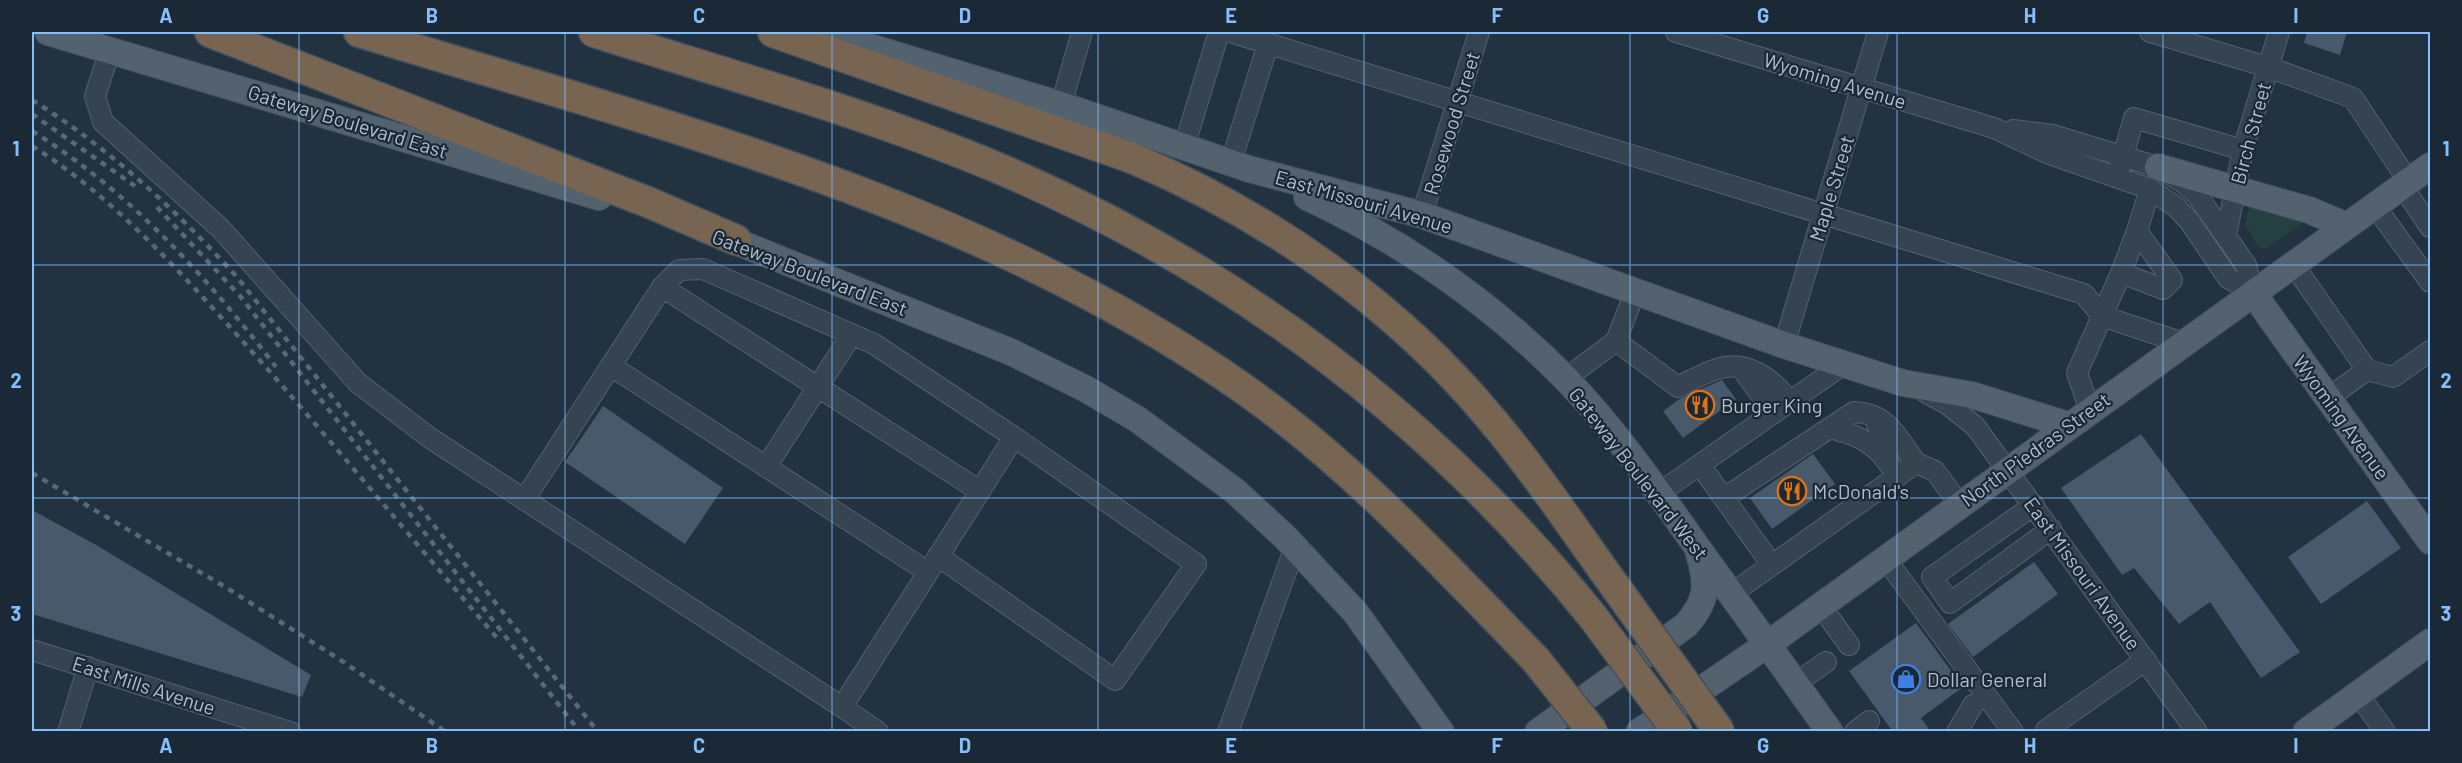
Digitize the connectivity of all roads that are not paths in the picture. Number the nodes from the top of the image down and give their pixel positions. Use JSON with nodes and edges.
{"nodes":[{"id":1,"x":48,"y":32,"type":"edge"},
{"id":2,"x":210,"y":32,"type":"edge"},
{"id":3,"x":359,"y":32,"type":"edge"},
{"id":4,"x":594,"y":32,"type":"edge"},
{"id":5,"x":773,"y":32,"type":"edge"},
{"id":6,"x":820,"y":32,"type":"edge"},
{"id":7,"x":1082,"y":32,"type":"edge"},
{"id":8,"x":1219,"y":32,"type":"edge"},
{"id":9,"x":1230,"y":32,"type":"edge"},
{"id":10,"x":1479,"y":32,"type":"edge"},
{"id":11,"x":1676,"y":32,"type":"edge"},
{"id":12,"x":1878,"y":32,"type":"edge"},
{"id":13,"x":2150,"y":32,"type":"edge"},
{"id":14,"x":2279,"y":32,"type":"edge"},
{"id":15,"x":1268,"y":44,"type":"junction"},
{"id":16,"x":110,"y":50,"type":"junction"},
{"id":17,"x":2268,"y":68,"type":"junction"},
{"id":18,"x":1861,"y":88,"type":"junction"},
{"id":19,"x":1458,"y":101,"type":"junction"},
{"id":20,"x":1061,"y":105,"type":"junction"},
{"id":21,"x":1994,"y":128,"type":"junction"},
{"id":22,"x":1184,"y":147,"type":"junction"},
{"id":23,"x":2242,"y":150,"type":"junction"},
{"id":24,"x":2123,"y":157,"type":"junction"},
{"id":25,"x":1240,"y":165,"type":"junction"},
{"id":26,"x":2430,"y":166,"type":"edge"},
{"id":27,"x":2117,"y":178,"type":"junction"},
{"id":28,"x":2154,"y":178,"type":"junction"},
{"id":29,"x":2406,"y":184,"type":"junction"},
{"id":30,"x":2235,"y":189,"type":"junction"},
{"id":31,"x":2375,"y":206,"type":"junction"},
{"id":32,"x":1823,"y":214,"type":"junction"},
{"id":33,"x":1422,"y":216,"type":"junction"},
{"id":34,"x":2347,"y":226,"type":"junction"},
{"id":35,"x":2430,"y":227,"type":"edge"},
{"id":36,"x":2137,"y":231,"type":"junction"},
{"id":37,"x":2226,"y":235,"type":"junction"},
{"id":38,"x":736,"y":240,"type":"junction"},
{"id":39,"x":2293,"y":264,"type":"junction"},
{"id":40,"x":2121,"y":273,"type":"junction"},
{"id":41,"x":2430,"y":282,"type":"edge"},
{"id":42,"x":662,"y":287,"type":"junction"},
{"id":43,"x":1635,"y":292,"type":"junction"},
{"id":44,"x":2253,"y":293,"type":"junction"},
{"id":45,"x":2102,"y":316,"type":"junction"},
{"id":46,"x":852,"y":334,"type":"junction"},
{"id":47,"x":1616,"y":341,"type":"junction"},
{"id":48,"x":2183,"y":343,"type":"junction"},
{"id":49,"x":1784,"y":345,"type":"junction"},
{"id":50,"x":2430,"y":351,"type":"edge"},
{"id":51,"x":1844,"y":364,"type":"junction"},
{"id":52,"x":611,"y":366,"type":"junction"},
{"id":53,"x":1742,"y":369,"type":"junction"},
{"id":54,"x":2367,"y":370,"type":"junction"},
{"id":55,"x":1566,"y":379,"type":"junction"},
{"id":56,"x":1903,"y":383,"type":"junction"},
{"id":57,"x":818,"y":387,"type":"junction"},
{"id":58,"x":2328,"y":398,"type":"junction"},
{"id":59,"x":1790,"y":402,"type":"junction"},
{"id":60,"x":2090,"y":410,"type":"junction"},
{"id":61,"x":1774,"y":413,"type":"junction"},
{"id":62,"x":2068,"y":425,"type":"junction"},
{"id":63,"x":1014,"y":437,"type":"junction"},
{"id":64,"x":1916,"y":463,"type":"junction"},
{"id":65,"x":1700,"y":465,"type":"junction"},
{"id":66,"x":766,"y":467,"type":"junction"},
{"id":67,"x":2008,"y":469,"type":"junction"},
{"id":68,"x":1893,"y":470,"type":"junction"},
{"id":69,"x":980,"y":490,"type":"junction"},
{"id":70,"x":1659,"y":493,"type":"junction"},
{"id":71,"x":524,"y":500,"type":"junction"},
{"id":72,"x":1727,"y":502,"type":"junction"},
{"id":73,"x":1959,"y":504,"type":"junction"},
{"id":74,"x":2034,"y":505,"type":"junction"},
{"id":75,"x":2051,"y":529,"type":"junction"},
{"id":76,"x":2430,"y":541,"type":"edge"},
{"id":77,"x":1696,"y":545,"type":"junction"},
{"id":78,"x":1295,"y":547,"type":"junction"},
{"id":79,"x":1885,"y":558,"type":"junction"},
{"id":80,"x":933,"y":564,"type":"junction"},
{"id":81,"x":1772,"y":565,"type":"junction"},
{"id":82,"x":1731,"y":594,"type":"junction"},
{"id":83,"x":1820,"y":606,"type":"junction"},
{"id":84,"x":2430,"y":642,"type":"edge"},
{"id":85,"x":1768,"y":644,"type":"junction"},
{"id":86,"x":1849,"y":645,"type":"dead end"},
{"id":87,"x":32,"y":650,"type":"edge"},
{"id":88,"x":2146,"y":660,"type":"junction"},
{"id":89,"x":1826,"y":662,"type":"dead end"},
{"id":90,"x":88,"y":667,"type":"junction"},
{"id":91,"x":1796,"y":683,"type":"junction"},
{"id":92,"x":2358,"y":694,"type":"junction"},
{"id":93,"x":1973,"y":705,"type":"dead end"},
{"id":94,"x":842,"y":707,"type":"junction"},
{"id":95,"x":1426,"y":710,"type":"junction"},
{"id":96,"x":2046,"y":730,"type":"edge"},
{"id":97,"x":68,"y":732,"type":"edge"},
{"id":98,"x":290,"y":732,"type":"edge"},
{"id":99,"x":878,"y":732,"type":"edge"},
{"id":100,"x":1228,"y":732,"type":"edge"},
{"id":101,"x":1441,"y":732,"type":"edge"},
{"id":102,"x":1459,"y":732,"type":"edge"},
{"id":103,"x":1538,"y":732,"type":"edge"},
{"id":104,"x":1593,"y":732,"type":"edge"},
{"id":105,"x":1639,"y":732,"type":"edge"},
{"id":106,"x":1678,"y":732,"type":"edge"},
{"id":107,"x":1720,"y":732,"type":"edge"},
{"id":108,"x":1830,"y":732,"type":"edge"},
{"id":109,"x":1957,"y":732,"type":"edge"},
{"id":110,"x":2013,"y":732,"type":"edge"},
{"id":111,"x":2197,"y":732,"type":"edge"},
{"id":112,"x":2306,"y":732,"type":"edge"},
{"id":113,"x":2385,"y":732,"type":"edge"}],
"edges":[{"from":1,"to":16,"type":"main road","name":"Gateway Boulevard East"},
{"from":2,"to":38,"type":"highway"},
{"from":3,"to":104,"type":"highway","bridge":true},
{"from":4,"to":106,"type":"highway","bridge":true},
{"from":5,"to":107,"type":"highway","bridge":true},
{"from":6,"to":20,"type":"main road","name":"East Missouri Avenue"},
{"from":7,"to":20,"type":"street"},
{"from":8,"to":22,"type":"street"},
{"from":9,"to":15,"type":"street"},
{"from":10,"to":19,"type":"street","name":"Rosewood Street"},
{"from":11,"to":18,"type":"street","name":"Wyoming Avenue"},
{"from":12,"to":18,"type":"street","name":"Maple Street"},
{"from":13,"to":17,"type":"street"},
{"from":14,"to":17,"type":"street","name":"Birch Street"},
{"from":15,"to":19,"type":"street"},
{"from":15,"to":25,"type":"street"},
{"from":16,"to":38,"type":"main road","name":"Gateway Boulevard East"},
{"from":16,"to":71,"type":"street"},
{"from":17,"to":23,"type":"street","name":"Birch Street"},
{"from":17,"to":29,"type":"street"},
{"from":18,"to":21,"type":"street","name":"Wyoming Avenue"},
{"from":18,"to":32,"type":"street","name":"Maple Street"},
{"from":19,"to":32,"type":"street"},
{"from":19,"to":33,"type":"street","name":"Rosewood Street"},
{"from":20,"to":22,"type":"main road","name":"East Missouri Avenue"},
{"from":21,"to":24,"type":"street","name":"Wyoming Avenue"},
{"from":21,"to":27,"type":"street","name":"Wyoming Avenue"},
{"from":22,"to":25,"type":"main road","name":"East Missouri Avenue"},
{"from":23,"to":24,"type":"street"},
{"from":23,"to":30,"type":"street","name":"Birch Street"},
{"from":24,"to":27,"type":"street"},
{"from":24,"to":28,"type":"street","name":"Wyoming Avenue"},
{"from":25,"to":33,"type":"main road","name":"East Missouri Avenue"},
{"from":25,"to":55,"type":"main road","name":"Gateway Boulevard West"},
{"from":26,"to":29,"type":"main road","name":"North Piedras Street"},
{"from":27,"to":28,"type":"street","name":"Wyoming Avenue"},
{"from":28,"to":30,"type":"main road"},
{"from":28,"to":36,"type":"street"},
{"from":28,"to":37,"type":"street","name":"Wyoming Avenue"},
{"from":28,"to":44,"type":"street","name":"Wyoming Avenue"},
{"from":29,"to":31,"type":"main road","name":"North Piedras Street"},
{"from":29,"to":35,"type":"street"},
{"from":30,"to":34,"type":"main road"},
{"from":30,"to":37,"type":"street","name":"Birch Street"},
{"from":31,"to":34,"type":"main road","name":"North Piedras Street"},
{"from":31,"to":41,"type":"street"},
{"from":32,"to":45,"type":"street"},
{"from":32,"to":49,"type":"street","name":"Maple Street"},
{"from":33,"to":43,"type":"main road","name":"East Missouri Avenue"},
{"from":34,"to":39,"type":"main road","name":"North Piedras Street"},
{"from":36,"to":40,"type":"street"},
{"from":36,"to":40,"type":"street"},
{"from":37,"to":44,"type":"street","name":"Wyoming Avenue"},
{"from":38,"to":78,"type":"main road","name":"Gateway Boulevard East"},
{"from":39,"to":44,"type":"main road","name":"North Piedras Street"},
{"from":39,"to":54,"type":"street"},
{"from":40,"to":45,"type":"street"},
{"from":42,"to":46,"type":"street"},
{"from":42,"to":52,"type":"street"},
{"from":42,"to":57,"type":"street"},
{"from":43,"to":47,"type":"street"},
{"from":43,"to":49,"type":"main road","name":"East Missouri Avenue"},
{"from":44,"to":48,"type":"main road","name":"North Piedras Street"},
{"from":44,"to":58,"type":"main road","name":"Wyoming Avenue"},
{"from":45,"to":48,"type":"street"},
{"from":45,"to":60,"type":"street"},
{"from":46,"to":57,"type":"street"},
{"from":46,"to":63,"type":"street"},
{"from":47,"to":53,"type":"street"},
{"from":47,"to":55,"type":"street"},
{"from":48,"to":60,"type":"main road","name":"North Piedras Street"},
{"from":49,"to":51,"type":"main road","name":"East Missouri Avenue"},
{"from":50,"to":54,"type":"street"},
{"from":51,"to":56,"type":"main road","name":"East Missouri Avenue"},
{"from":51,"to":59,"type":"street"},
{"from":52,"to":66,"type":"street"},
{"from":52,"to":71,"type":"street"},
{"from":53,"to":59,"type":"street"},
{"from":53,"to":61,"type":"street"},
{"from":54,"to":58,"type":"street"},
{"from":55,"to":70,"type":"main road","name":"Gateway Boulevard West"},
{"from":56,"to":62,"type":"main road","name":"East Missouri Avenue"},
{"from":56,"to":67,"type":"street","name":"East Missouri Avenue"},
{"from":57,"to":66,"type":"street"},
{"from":57,"to":69,"type":"street"},
{"from":58,"to":76,"type":"main road","name":"Wyoming Avenue"},
{"from":59,"to":61,"type":"street"},
{"from":60,"to":62,"type":"main road","name":"North Piedras Street"},
{"from":61,"to":65,"type":"street"},
{"from":62,"to":67,"type":"main road","name":"North Piedras Street"},
{"from":63,"to":69,"type":"street"},
{"from":63,"to":80,"type":"street"},
{"from":64,"to":68,"type":"street"},
{"from":64,"to":72,"type":"street"},
{"from":64,"to":73,"type":"street"},
{"from":65,"to":70,"type":"street"},
{"from":65,"to":72,"type":"street"},
{"from":66,"to":80,"type":"street"},
{"from":67,"to":73,"type":"main road","name":"North Piedras Street"},
{"from":67,"to":74,"type":"street","name":"East Missouri Avenue"},
{"from":68,"to":72,"type":"street"},
{"from":68,"to":81,"type":"street"},
{"from":69,"to":80,"type":"street"},
{"from":70,"to":77,"type":"main road","name":"Gateway Boulevard West"},
{"from":71,"to":94,"type":"street"},
{"from":72,"to":81,"type":"street"},
{"from":73,"to":79,"type":"main road","name":"North Piedras Street"},
{"from":74,"to":75,"type":"street","name":"East Missouri Avenue"},
{"from":74,"to":75,"type":"street"},
{"from":75,"to":88,"type":"street","name":"East Missouri Avenue"},
{"from":77,"to":82,"type":"main road","name":"Gateway Boulevard West"},
{"from":77,"to":103,"type":"main road"},
{"from":78,"to":95,"type":"main road","name":"Gateway Boulevard East"},
{"from":78,"to":100,"type":"street"},
{"from":79,"to":83,"type":"main road","name":"North Piedras Street"},
{"from":79,"to":110,"type":"street"},
{"from":80,"to":94,"type":"street"},
{"from":81,"to":82,"type":"street"},
{"from":82,"to":85,"type":"main road","name":"Gateway Boulevard West"},
{"from":83,"to":85,"type":"main road","name":"North Piedras Street"},
{"from":83,"to":86,"type":"street"},
{"from":84,"to":92,"type":"main road"},
{"from":85,"to":91,"type":"main road","name":"Gateway Boulevard West"},
{"from":85,"to":105,"type":"main road","name":"North Piedras Street"},
{"from":87,"to":90,"type":"street","name":"East Mills Avenue"},
{"from":88,"to":96,"type":"street"},
{"from":88,"to":111,"type":"street","name":"East Missouri Avenue"},
{"from":89,"to":91,"type":"street"},
{"from":90,"to":97,"type":"street"},
{"from":90,"to":98,"type":"street","name":"East Mills Avenue"},
{"from":91,"to":108,"type":"main road","name":"Gateway Boulevard West"},
{"from":92,"to":112,"type":"main road"},
{"from":92,"to":113,"type":"street"},
{"from":93,"to":109,"type":"street"},
{"from":94,"to":99,"type":"street"},
{"from":95,"to":101,"type":"main road","name":"Gateway Boulevard East"},
{"from":95,"to":102,"type":"main road"}]}
